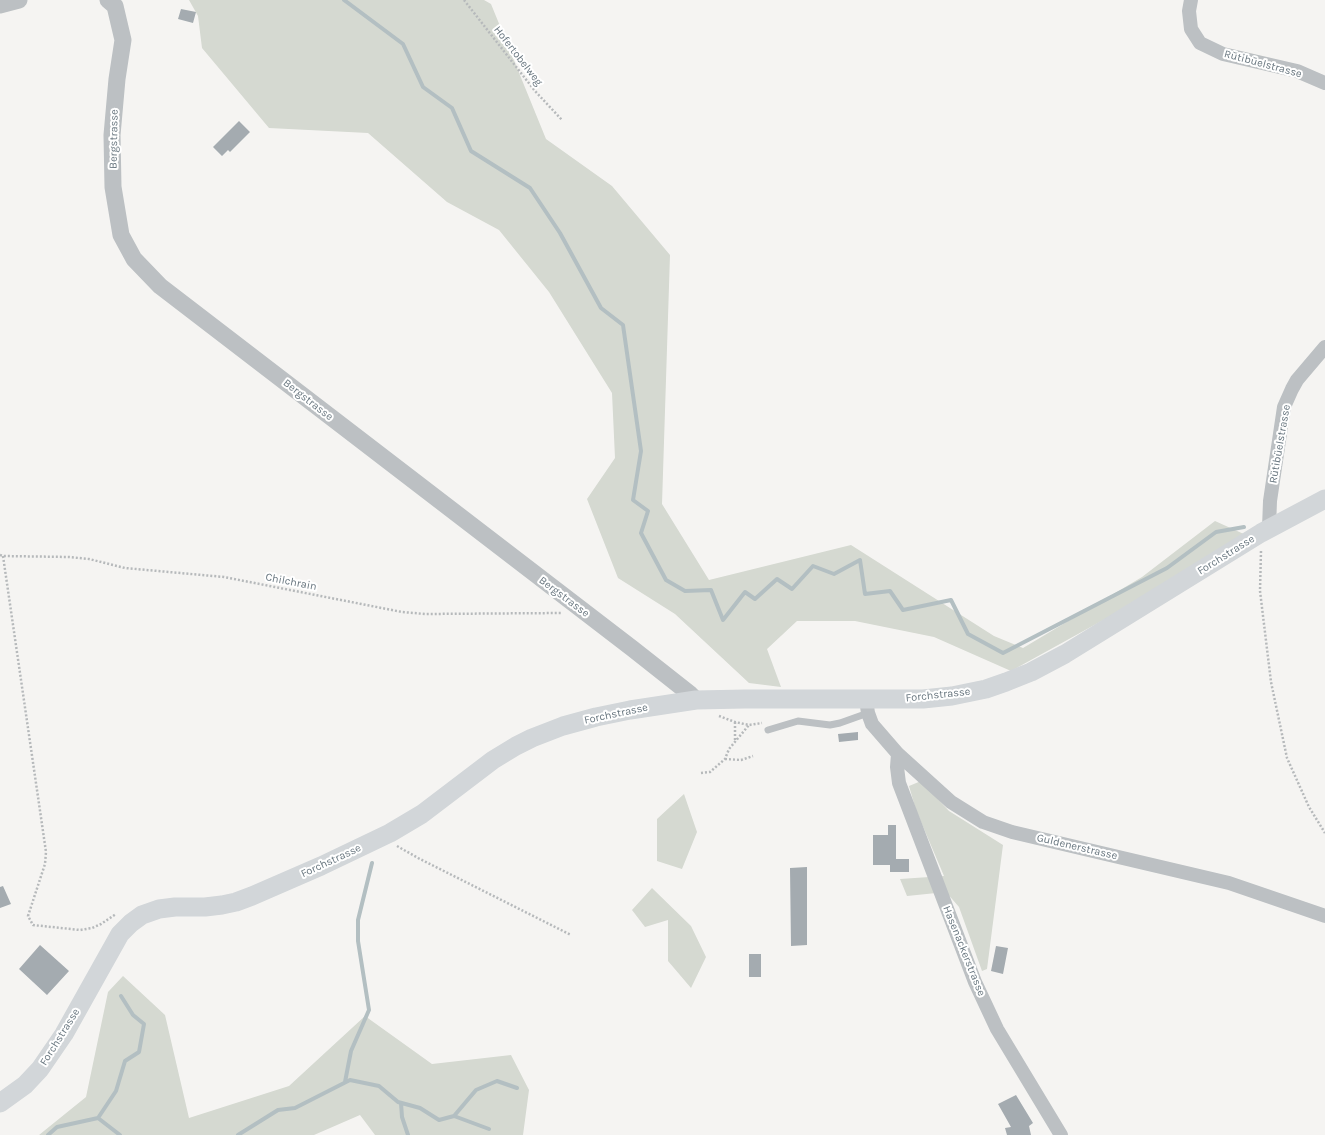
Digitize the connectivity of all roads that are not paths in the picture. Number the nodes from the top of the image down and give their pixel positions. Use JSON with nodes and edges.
{"nodes":[{"id":1,"x":19,"y":0,"type":"edge"},
{"id":2,"x":108,"y":0,"type":"edge"},
{"id":3,"x":1191,"y":0,"type":"edge"},
{"id":4,"x":0,"y":5,"type":"edge"},
{"id":5,"x":1325,"y":82,"type":"edge"},
{"id":6,"x":1325,"y":347,"type":"edge"},
{"id":7,"x":1325,"y":499,"type":"edge"},
{"id":8,"x":1265,"y":536,"type":"junction"},
{"id":9,"x":696,"y":700,"type":"junction"},
{"id":10,"x":867,"y":706,"type":"junction"},
{"id":11,"x":768,"y":730,"type":"dead end"},
{"id":12,"x":898,"y":754,"type":"junction"},
{"id":13,"x":1325,"y":916,"type":"edge"},
{"id":14,"x":0,"y":1102,"type":"edge"},
{"id":15,"x":1061,"y":1135,"type":"edge"}],
"edges":[{"from":1,"to":4,"type":"street"},
{"from":2,"to":9,"type":"street","name":"Bergstrasse"},
{"from":3,"to":5,"type":"street","name":"Rütibüelstrasse"},
{"from":6,"to":8,"type":"street","name":"Rütibüelstrasse"},
{"from":7,"to":8,"type":"main road","name":"Forchstrasse"},
{"from":8,"to":10,"type":"main road","name":"Forchstrasse"},
{"from":9,"to":10,"type":"main road","name":"Forchstrasse"},
{"from":9,"to":14,"type":"main road","name":"Forchstrasse"},
{"from":10,"to":11,"type":"lane"},
{"from":10,"to":12,"type":"street","name":"Guldenerstrasse"},
{"from":12,"to":13,"type":"street","name":"Guldenerstrasse"},
{"from":12,"to":15,"type":"street","name":"Hasenackerstrasse"}]}
